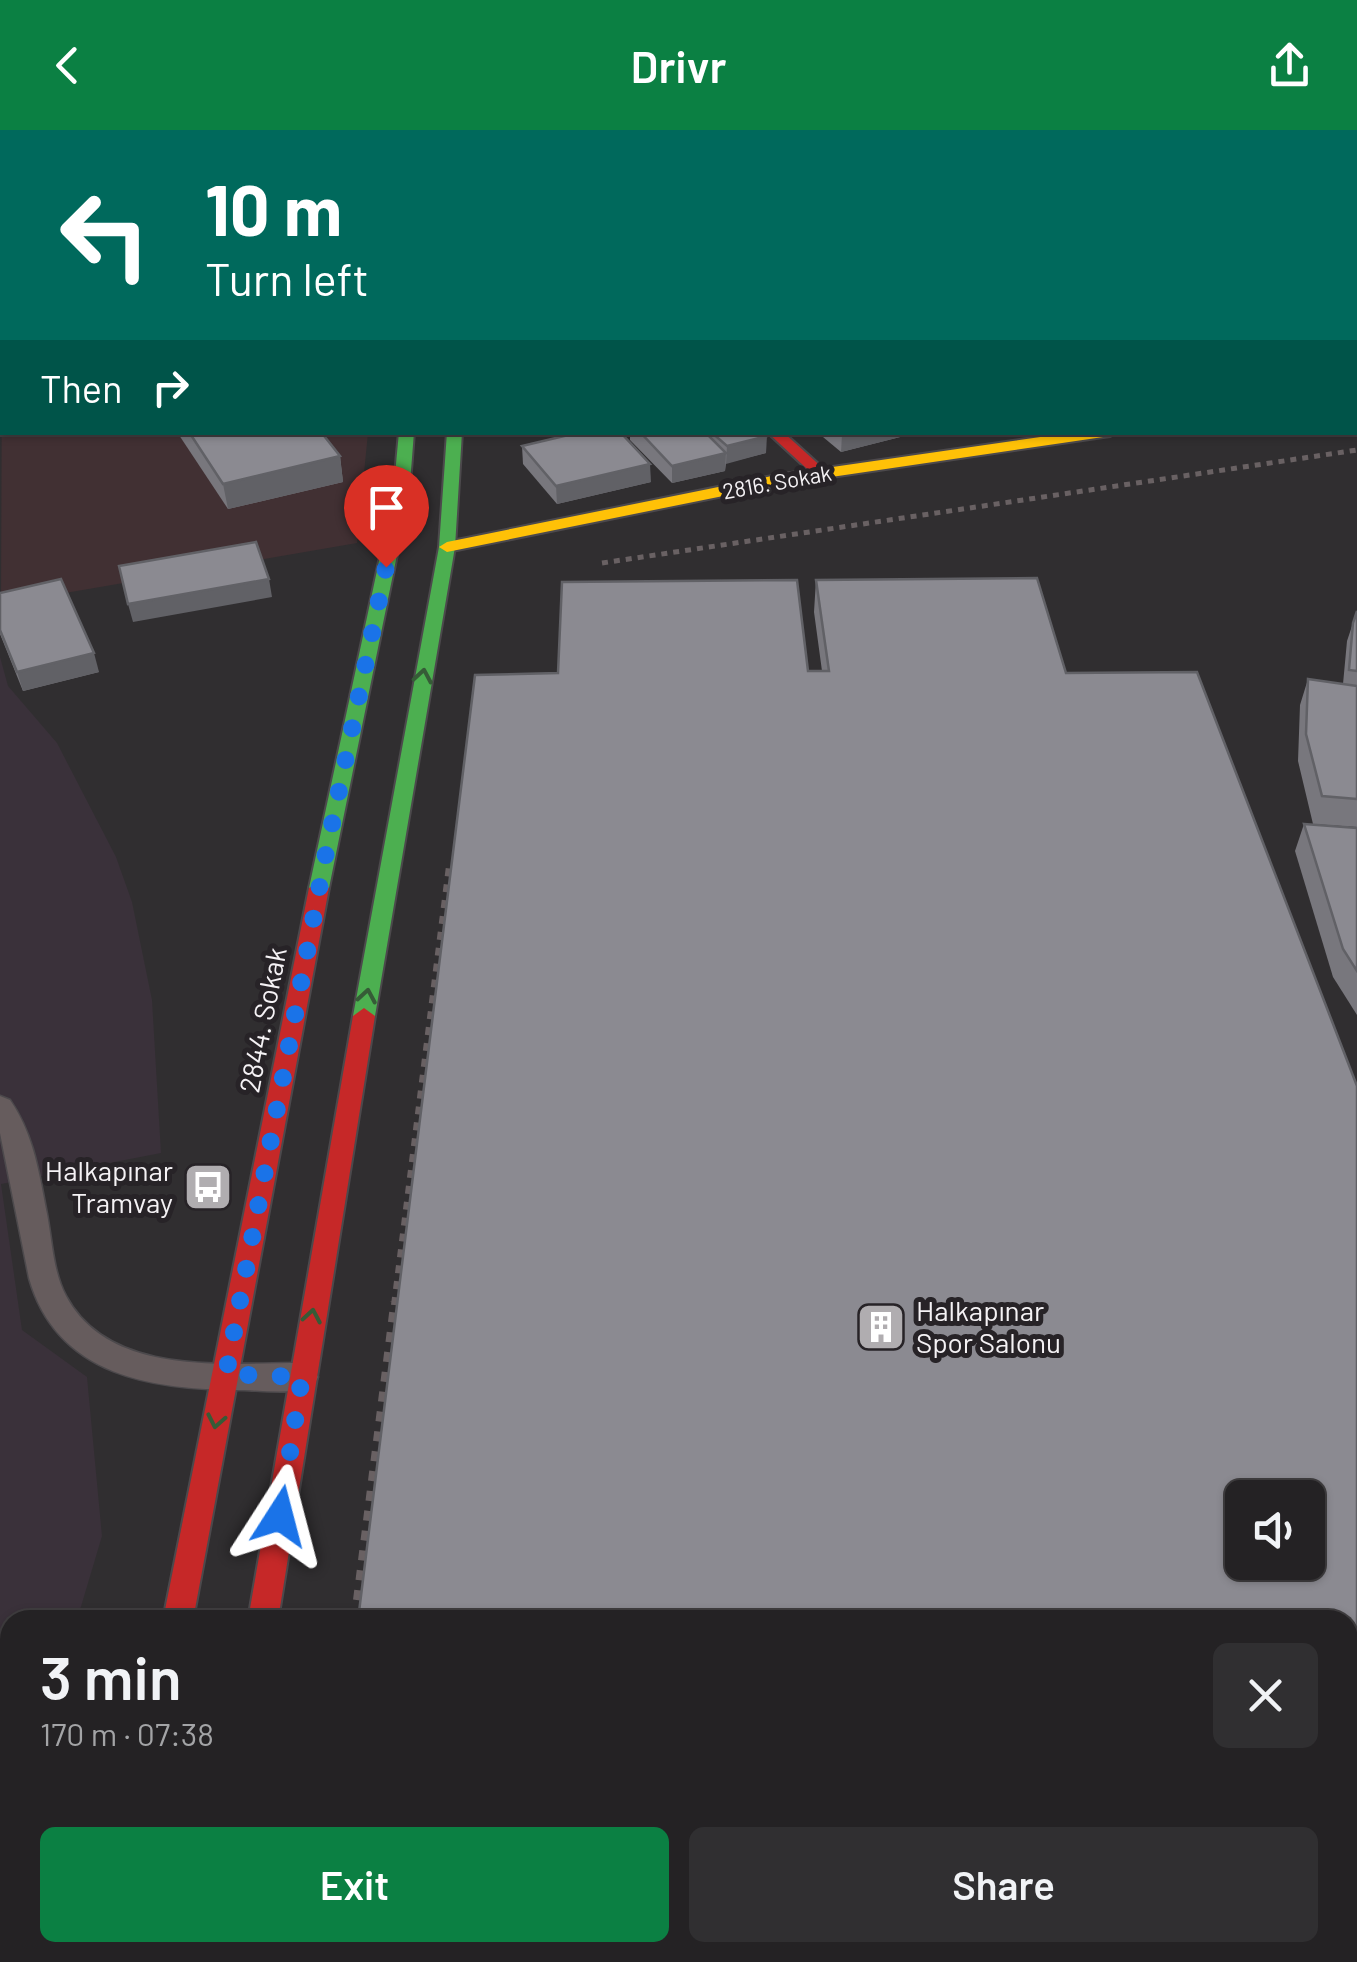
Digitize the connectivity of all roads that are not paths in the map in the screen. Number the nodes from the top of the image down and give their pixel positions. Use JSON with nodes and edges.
{"nodes":[{"id":1,"x":407,"y":435,"type":"edge"},
{"id":2,"x":455,"y":435,"type":"edge"},
{"id":3,"x":777,"y":435,"type":"edge"},
{"id":4,"x":1080,"y":435,"type":"edge"},
{"id":5,"x":821,"y":474,"type":"junction"},
{"id":6,"x":448,"y":547,"type":"junction"},
{"id":7,"x":0,"y":1107,"type":"edge"},
{"id":8,"x":226,"y":1374,"type":"junction"},
{"id":9,"x":302,"y":1377,"type":"junction"},
{"id":10,"x":180,"y":1610,"type":"edge"},
{"id":11,"x":265,"y":1610,"type":"edge"}],
"edges":[{"from":1,"to":8,"type":"main road","name":"2844. Sokak"},
{"from":2,"to":6,"type":"main road"},
{"from":3,"to":5,"type":"main road"},
{"from":4,"to":5,"type":"main road","name":"2816. Sokak"},
{"from":5,"to":6,"type":"main road","name":"2816. Sokak"},
{"from":9,"to":6,"type":"main road","one_way":true},
{"from":7,"to":8,"type":"lane"},
{"from":8,"to":9,"type":"lane"},
{"from":8,"to":10,"type":"main road","name":"2844. Sokak","one_way":true},
{"from":9,"to":11,"type":"main road"}]}
